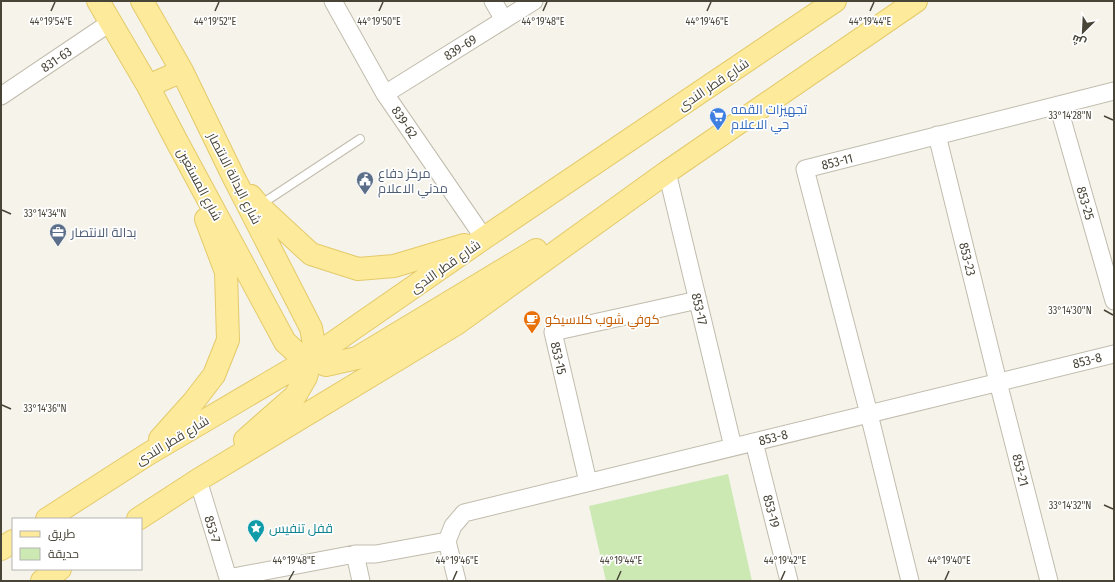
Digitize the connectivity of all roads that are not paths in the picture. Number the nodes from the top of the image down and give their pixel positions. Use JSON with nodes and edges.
{"nodes":[{"id":1,"x":98,"y":1,"type":"edge"},
{"id":2,"x":142,"y":1,"type":"edge"},
{"id":3,"x":333,"y":1,"type":"edge"},
{"id":4,"x":494,"y":1,"type":"edge"},
{"id":5,"x":534,"y":1,"type":"edge"},
{"id":6,"x":835,"y":1,"type":"edge"},
{"id":7,"x":916,"y":1,"type":"edge"},
{"id":8,"x":504,"y":20,"type":"junction"},
{"id":9,"x":111,"y":22,"type":"junction"},
{"id":10,"x":182,"y":71,"type":"junction"},
{"id":11,"x":148,"y":86,"type":"junction"},
{"id":12,"x":1114,"y":91,"type":"edge"},
{"id":13,"x":385,"y":94,"type":"junction"},
{"id":14,"x":1,"y":96,"type":"edge"},
{"id":15,"x":1058,"y":105,"type":"junction"},
{"id":16,"x":937,"y":135,"type":"junction"},
{"id":17,"x":175,"y":138,"type":"junction"},
{"id":18,"x":360,"y":139,"type":"dead end"},
{"id":19,"x":667,"y":172,"type":"junction"},
{"id":20,"x":233,"y":176,"type":"junction"},
{"id":21,"x":259,"y":206,"type":"junction"},
{"id":22,"x":484,"y":238,"type":"junction"},
{"id":23,"x":698,"y":300,"type":"junction"},
{"id":24,"x":1114,"y":301,"type":"edge"},
{"id":25,"x":1114,"y":354,"type":"edge"},
{"id":26,"x":311,"y":358,"type":"junction"},
{"id":27,"x":998,"y":382,"type":"junction"},
{"id":28,"x":868,"y":414,"type":"junction"},
{"id":29,"x":754,"y":442,"type":"junction"},
{"id":30,"x":733,"y":447,"type":"junction"},
{"id":31,"x":148,"y":454,"type":"junction"},
{"id":32,"x":198,"y":480,"type":"junction"},
{"id":33,"x":588,"y":482,"type":"junction"},
{"id":34,"x":49,"y":518,"type":"edge"},
{"id":35,"x":140,"y":518,"type":"edge"},
{"id":36,"x":447,"y":541,"type":"junction"},
{"id":37,"x":12,"y":542,"type":"edge"},
{"id":38,"x":1,"y":549,"type":"edge"},
{"id":39,"x":355,"y":554,"type":"junction"},
{"id":40,"x":58,"y":570,"type":"edge"},
{"id":41,"x":228,"y":580,"type":"edge"},
{"id":42,"x":42,"y":581,"type":"edge"},
{"id":43,"x":362,"y":581,"type":"edge"},
{"id":44,"x":457,"y":581,"type":"edge"},
{"id":45,"x":789,"y":581,"type":"edge"},
{"id":46,"x":910,"y":581,"type":"edge"},
{"id":47,"x":1049,"y":581,"type":"edge"}],
"edges":[{"from":1,"to":9,"type":"main road","name":"شارع المستعين"},
{"from":2,"to":10,"type":"main road","name":"شارع البدالة الانتصار"},
{"from":3,"to":13,"type":"street","name":"839-62"},
{"from":4,"to":8,"type":"street"},
{"from":5,"to":8,"type":"street","name":"839-69"},
{"from":6,"to":22,"type":"main road","name":"شارع قطر الندى"},
{"from":7,"to":19,"type":"main road"},
{"from":8,"to":13,"type":"street","name":"839-69"},
{"from":9,"to":11,"type":"main road","name":"شارع المستعين"},
{"from":9,"to":14,"type":"street","name":"831-63"},
{"from":10,"to":11,"type":"main road"},
{"from":10,"to":20,"type":"main road","name":"شارع البدالة الانتصار"},
{"from":11,"to":17,"type":"main road","name":"شارع المستعين"},
{"from":12,"to":15,"type":"street","name":"853-11"},
{"from":13,"to":22,"type":"street","name":"839-62"},
{"from":15,"to":16,"type":"street","name":"853-11"},
{"from":15,"to":24,"type":"street","name":"853-25"},
{"from":16,"to":27,"type":"street","name":"853-23"},
{"from":16,"to":28,"type":"street","name":"853-11"},
{"from":17,"to":26,"type":"main road","name":"شارع المستعين"},
{"from":17,"to":31,"type":"main road"},
{"from":18,"to":21,"type":"lane"},
{"from":19,"to":23,"type":"street","name":"853-17"},
{"from":19,"to":26,"type":"main road","name":"شارع المستعين"},
{"from":19,"to":32,"type":"main road"},
{"from":20,"to":21,"type":"main road"},
{"from":20,"to":26,"type":"main road","name":"شارع البدالة الانتصار"},
{"from":21,"to":22,"type":"main road"},
{"from":22,"to":26,"type":"main road","name":"شارع قطر الندى"},
{"from":23,"to":30,"type":"street","name":"853-17"},
{"from":23,"to":33,"type":"street","name":"853-15"},
{"from":25,"to":27,"type":"street","name":"853-8"},
{"from":26,"to":31,"type":"main road","name":"شارع قطر الندى"},
{"from":26,"to":32,"type":"main road","name":"شارع البدالة الانتصار"},
{"from":27,"to":28,"type":"street","name":"853-8"},
{"from":27,"to":47,"type":"street","name":"853-21"},
{"from":28,"to":29,"type":"street","name":"853-8"},
{"from":28,"to":46,"type":"street"},
{"from":29,"to":30,"type":"street","name":"853-8"},
{"from":29,"to":45,"type":"street","name":"853-19"},
{"from":30,"to":33,"type":"street","name":"853-8"},
{"from":31,"to":34,"type":"main road","name":"شارع قطر الندى"},
{"from":32,"to":35,"type":"main road"},
{"from":32,"to":41,"type":"street","name":"853-7"},
{"from":33,"to":36,"type":"street","name":"853-8"},
{"from":36,"to":39,"type":"street","name":"853-7"},
{"from":36,"to":44,"type":"street"},
{"from":37,"to":38,"type":"main road"},
{"from":39,"to":41,"type":"street","name":"853-7"},
{"from":39,"to":43,"type":"street"},
{"from":40,"to":42,"type":"main road"}]}
